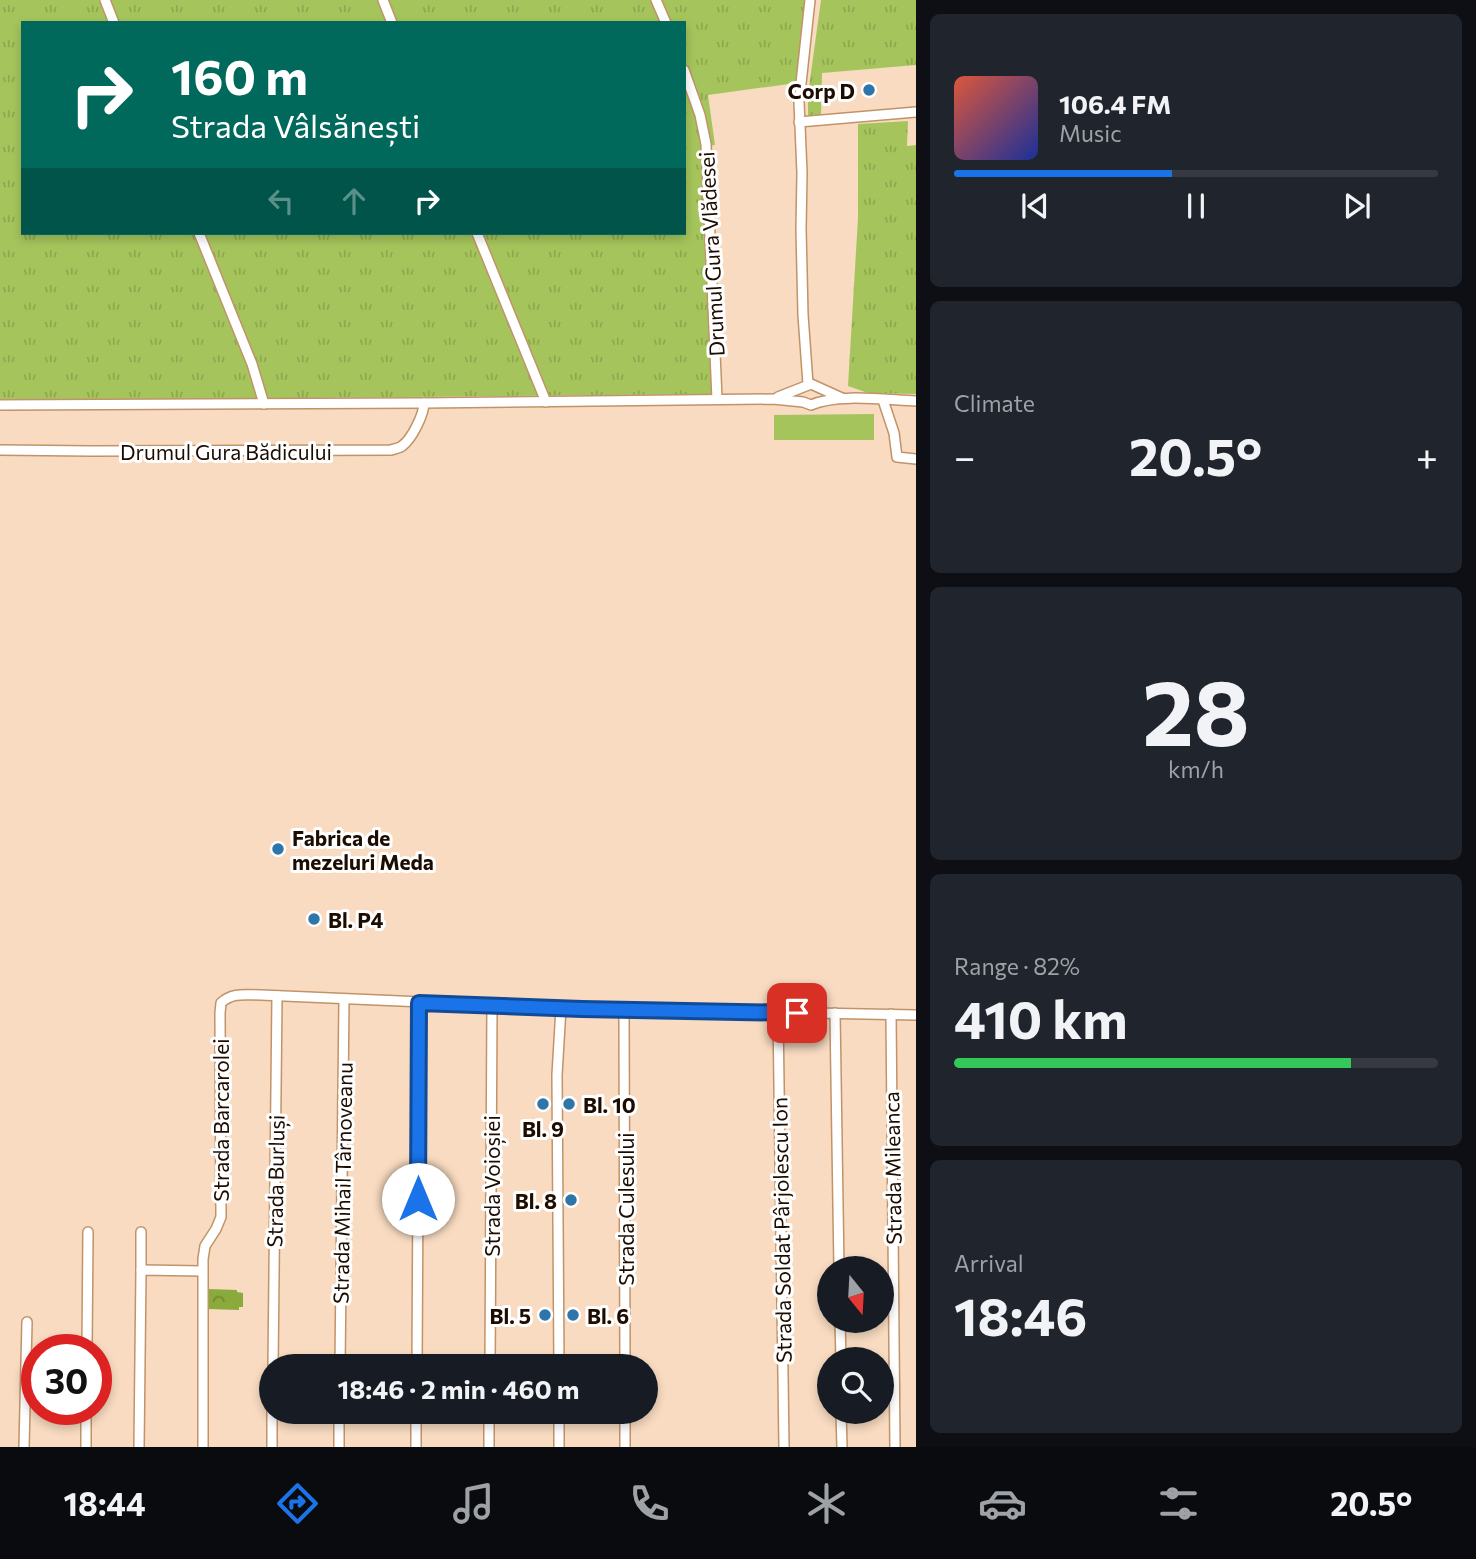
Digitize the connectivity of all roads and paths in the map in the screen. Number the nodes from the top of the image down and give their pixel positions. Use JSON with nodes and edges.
{"nodes":[{"id":1,"x":105,"y":0,"type":"edge"},
{"id":2,"x":383,"y":0,"type":"edge"},
{"id":3,"x":656,"y":0,"type":"edge"},
{"id":4,"x":810,"y":0,"type":"edge"},
{"id":5,"x":113,"y":21,"type":"edge"},
{"id":6,"x":391,"y":21,"type":"edge"},
{"id":7,"x":665,"y":21,"type":"edge"},
{"id":8,"x":686,"y":76,"type":"edge"},
{"id":9,"x":916,"y":112,"type":"edge"},
{"id":10,"x":800,"y":122,"type":"junction"},
{"id":11,"x":200,"y":235,"type":"edge"},
{"id":12,"x":479,"y":235,"type":"edge"},
{"id":13,"x":804,"y":386,"type":"junction"},
{"id":14,"x":819,"y":388,"type":"junction"},
{"id":15,"x":718,"y":399,"type":"junction"},
{"id":16,"x":773,"y":399,"type":"junction"},
{"id":17,"x":845,"y":399,"type":"junction"},
{"id":18,"x":883,"y":400,"type":"junction"},
{"id":19,"x":916,"y":401,"type":"edge"},
{"id":20,"x":546,"y":402,"type":"junction"},
{"id":21,"x":803,"y":402,"type":"junction"},
{"id":22,"x":817,"y":402,"type":"junction"},
{"id":23,"x":424,"y":403,"type":"junction"},
{"id":24,"x":264,"y":404,"type":"junction"},
{"id":25,"x":0,"y":405,"type":"edge"},
{"id":26,"x":0,"y":450,"type":"edge"},
{"id":27,"x":916,"y":459,"type":"edge"},
{"id":28,"x":276,"y":996,"type":"junction"},
{"id":29,"x":344,"y":999,"type":"junction"},
{"id":30,"x":419,"y":1003,"type":"junction"},
{"id":31,"x":492,"y":1006,"type":"junction"},
{"id":32,"x":561,"y":1008,"type":"junction"},
{"id":33,"x":624,"y":1010,"type":"junction"},
{"id":34,"x":778,"y":1013,"type":"junction"},
{"id":35,"x":835,"y":1013,"type":"junction"},
{"id":36,"x":891,"y":1014,"type":"junction"},
{"id":37,"x":916,"y":1015,"type":"edge"},
{"id":38,"x":141,"y":1232,"type":"dead end"},
{"id":39,"x":88,"y":1233,"type":"dead end"},
{"id":40,"x":839,"y":1256,"type":"edge"},
{"id":41,"x":141,"y":1270,"type":"junction"},
{"id":42,"x":202,"y":1271,"type":"junction"},
{"id":43,"x":27,"y":1322,"type":"dead end"},
{"id":44,"x":87,"y":1334,"type":"edge"},
{"id":45,"x":272,"y":1354,"type":"edge"},
{"id":46,"x":340,"y":1354,"type":"edge"},
{"id":47,"x":417,"y":1354,"type":"edge"},
{"id":48,"x":490,"y":1354,"type":"edge"},
{"id":49,"x":559,"y":1354,"type":"edge"},
{"id":50,"x":625,"y":1354,"type":"edge"},
{"id":51,"x":272,"y":1424,"type":"edge"},
{"id":52,"x":339,"y":1424,"type":"edge"},
{"id":53,"x":416,"y":1424,"type":"edge"},
{"id":54,"x":489,"y":1424,"type":"edge"},
{"id":55,"x":559,"y":1424,"type":"edge"},
{"id":56,"x":625,"y":1424,"type":"edge"},
{"id":57,"x":842,"y":1424,"type":"edge"},
{"id":58,"x":86,"y":1425,"type":"edge"},
{"id":59,"x":24,"y":1447,"type":"edge"},
{"id":60,"x":86,"y":1447,"type":"edge"},
{"id":61,"x":139,"y":1447,"type":"edge"},
{"id":62,"x":203,"y":1447,"type":"edge"},
{"id":63,"x":272,"y":1447,"type":"edge"},
{"id":64,"x":339,"y":1447,"type":"edge"},
{"id":65,"x":416,"y":1447,"type":"edge"},
{"id":66,"x":489,"y":1447,"type":"edge"},
{"id":67,"x":559,"y":1447,"type":"edge"},
{"id":68,"x":625,"y":1447,"type":"edge"},
{"id":69,"x":784,"y":1447,"type":"edge"},
{"id":70,"x":842,"y":1447,"type":"edge"},
{"id":71,"x":895,"y":1447,"type":"edge"}],
"edges":[{"from":1,"to":5,"type":"street"},
{"from":2,"to":6,"type":"street"},
{"from":3,"to":7,"type":"street"},
{"from":4,"to":10,"type":"street"},
{"from":8,"to":15,"type":"street","name":"Drumul Gura Vlădesei"},
{"from":9,"to":10,"type":"street"},
{"from":10,"to":13,"type":"street"},
{"from":11,"to":24,"type":"street"},
{"from":12,"to":20,"type":"street"},
{"from":13,"to":14,"type":"street"},
{"from":13,"to":16,"type":"street"},
{"from":13,"to":21,"type":"street"},
{"from":14,"to":17,"type":"street"},
{"from":14,"to":22,"type":"street"},
{"from":15,"to":16,"type":"street"},
{"from":15,"to":20,"type":"street"},
{"from":16,"to":21,"type":"street"},
{"from":17,"to":18,"type":"street"},
{"from":17,"to":22,"type":"street"},
{"from":18,"to":19,"type":"street"},
{"from":18,"to":27,"type":"street"},
{"from":20,"to":23,"type":"street"},
{"from":21,"to":22,"type":"street"},
{"from":23,"to":24,"type":"street"},
{"from":23,"to":26,"type":"street","name":"Drumul Gura Bădicului"},
{"from":24,"to":25,"type":"street"},
{"from":28,"to":29,"type":"street"},
{"from":28,"to":42,"type":"street","name":"Strada Barcarolei"},
{"from":28,"to":45,"type":"street","name":"Strada Burluși"},
{"from":29,"to":30,"type":"street"},
{"from":29,"to":46,"type":"street","name":"Strada Mihail Târnoveanu"},
{"from":30,"to":31,"type":"street"},
{"from":30,"to":47,"type":"street"},
{"from":31,"to":32,"type":"street"},
{"from":31,"to":48,"type":"street","name":"Strada Voioșiei"},
{"from":32,"to":33,"type":"street"},
{"from":32,"to":49,"type":"street"},
{"from":33,"to":34,"type":"street"},
{"from":33,"to":50,"type":"street","name":"Strada Culesului"},
{"from":34,"to":35,"type":"street"},
{"from":34,"to":69,"type":"street","name":"Strada Soldat Pârjolescu Ion"},
{"from":35,"to":36,"type":"street"},
{"from":35,"to":40,"type":"street"},
{"from":36,"to":37,"type":"street"},
{"from":36,"to":71,"type":"street","name":"Strada Mileanca"},
{"from":38,"to":41,"type":"street"},
{"from":39,"to":44,"type":"street"},
{"from":41,"to":42,"type":"street"},
{"from":41,"to":61,"type":"street"},
{"from":42,"to":62,"type":"street","name":"Strada Barcarolei"},
{"from":43,"to":59,"type":"street"},
{"from":51,"to":63,"type":"street"},
{"from":52,"to":64,"type":"street"},
{"from":53,"to":65,"type":"street"},
{"from":54,"to":66,"type":"street"},
{"from":55,"to":67,"type":"street"},
{"from":56,"to":68,"type":"street"},
{"from":57,"to":70,"type":"street"},
{"from":58,"to":60,"type":"street"}]}
